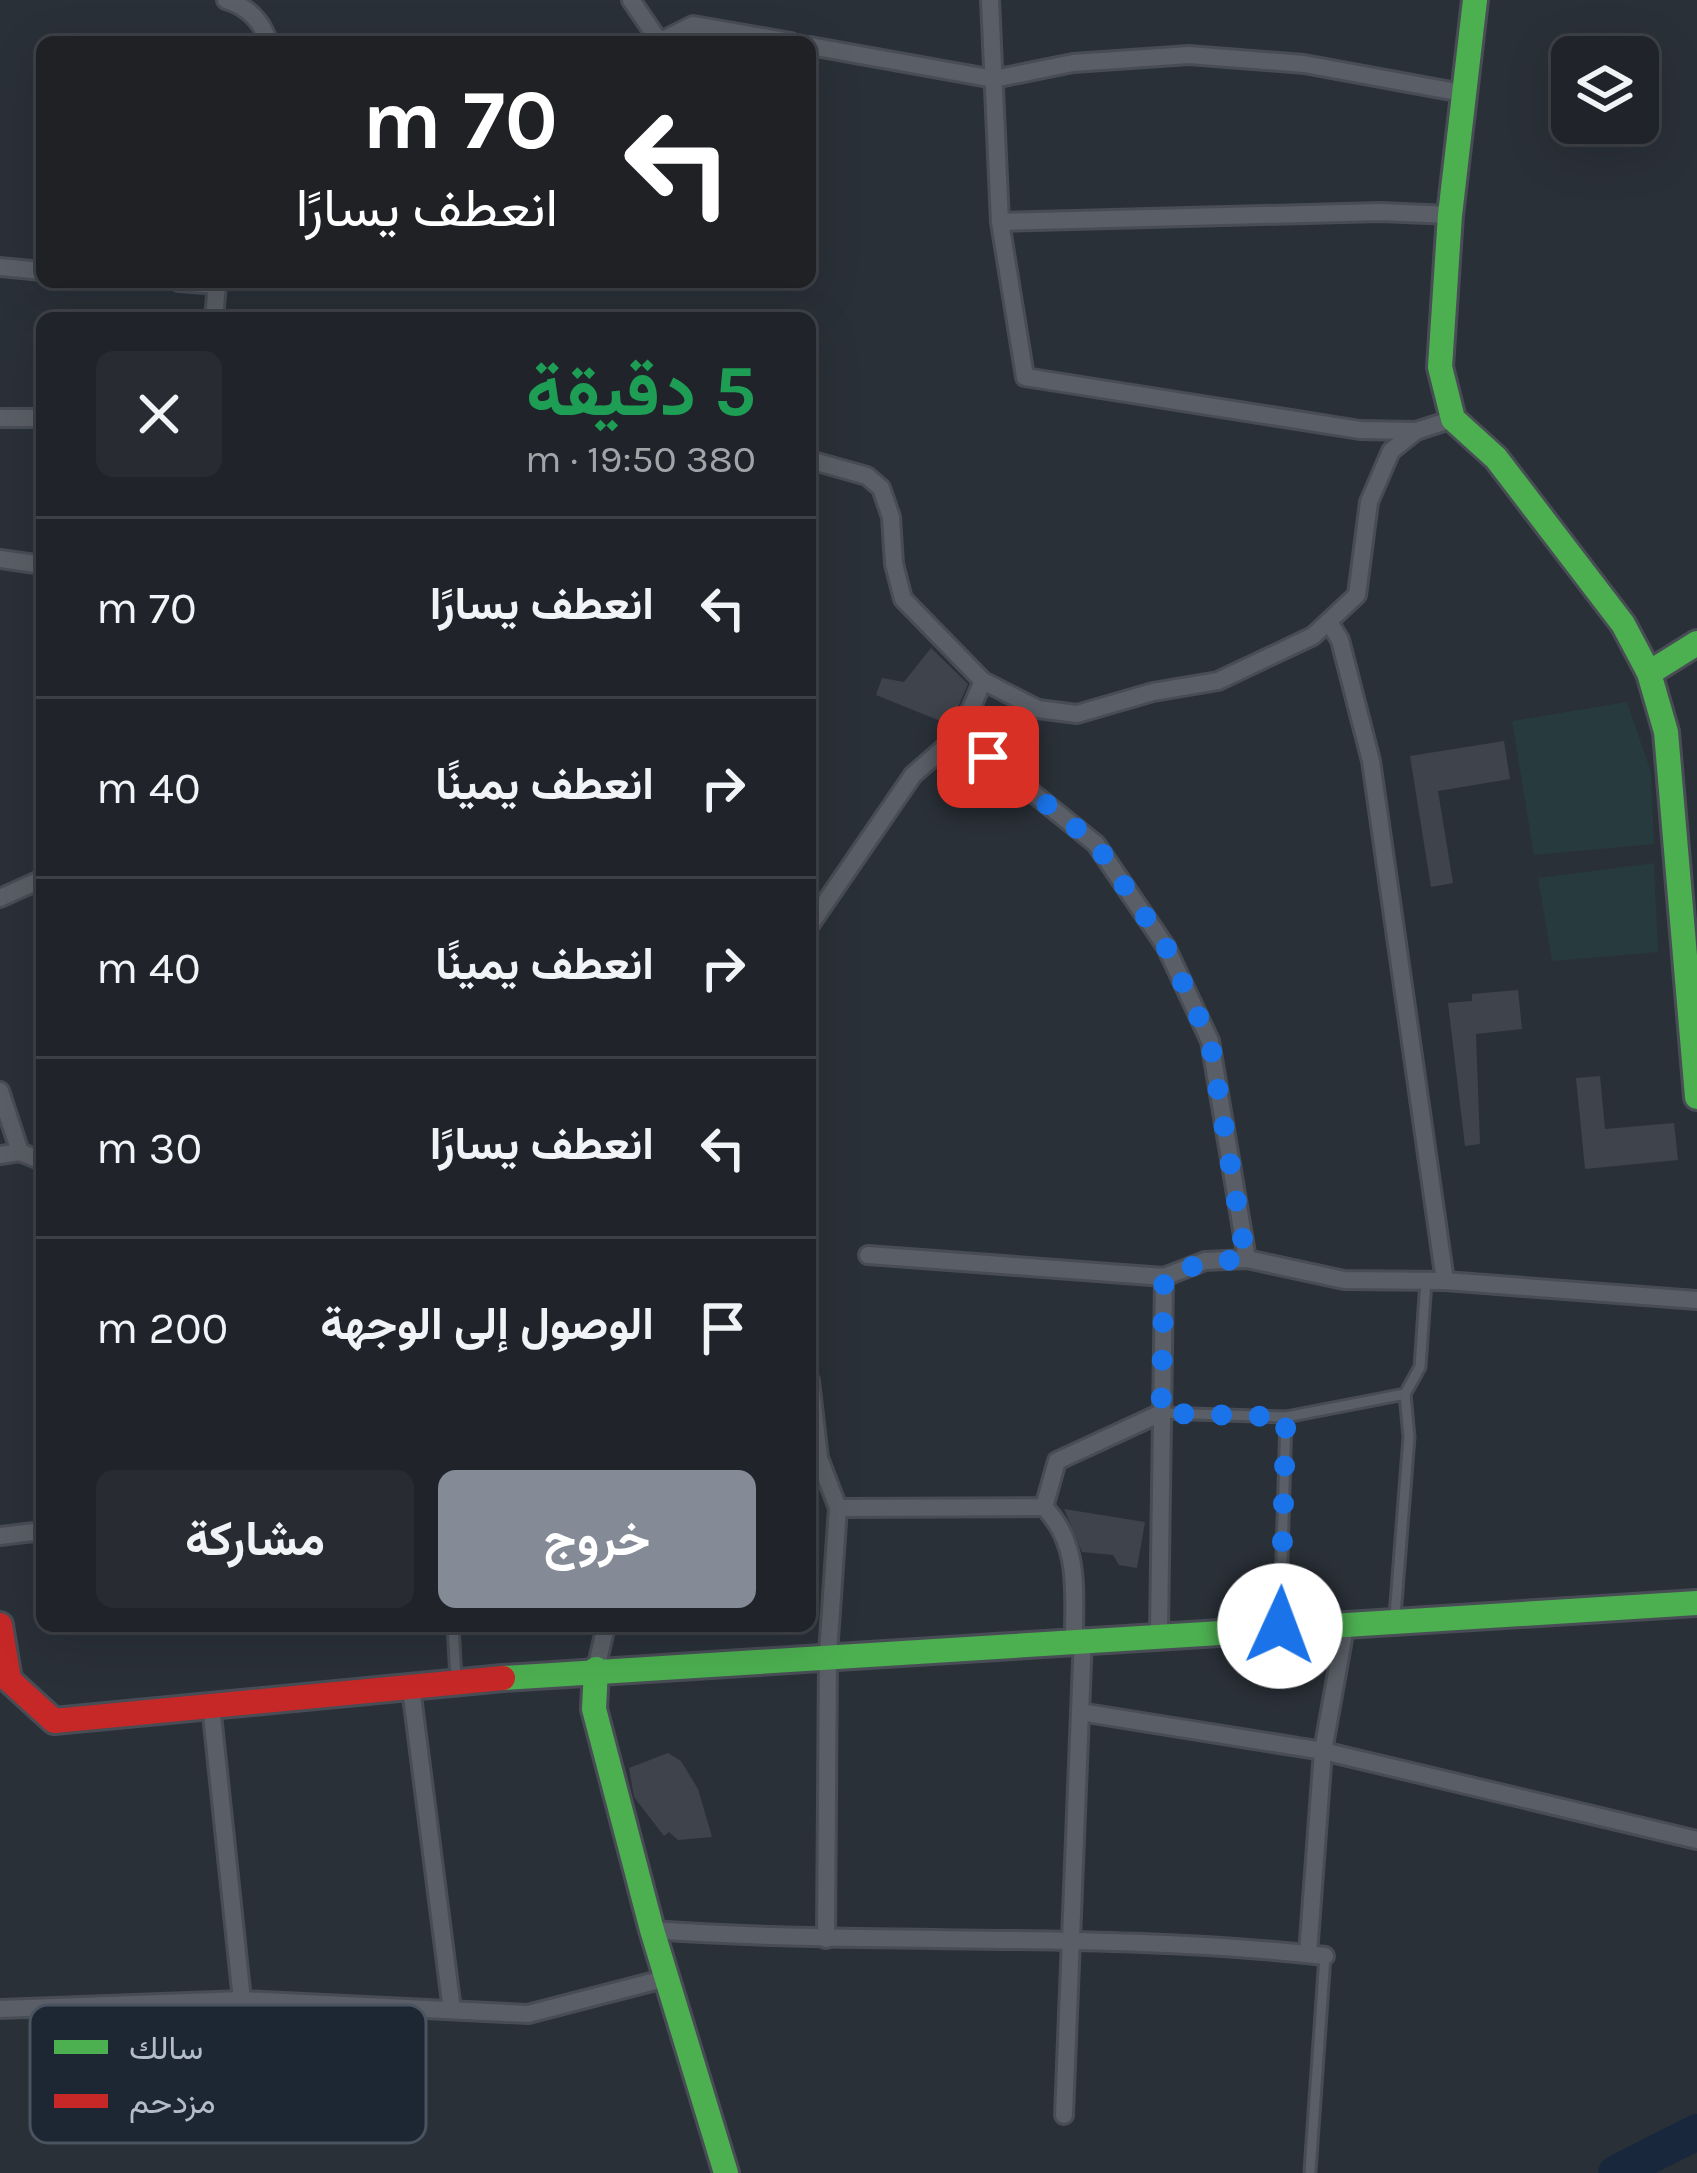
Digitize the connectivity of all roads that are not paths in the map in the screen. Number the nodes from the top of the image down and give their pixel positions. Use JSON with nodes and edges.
{"nodes":[{"id":1,"x":226,"y":0,"type":"edge"},
{"id":2,"x":631,"y":0,"type":"edge"},
{"id":3,"x":990,"y":0,"type":"edge"},
{"id":4,"x":1475,"y":0,"type":"edge"},
{"id":5,"x":266,"y":36,"type":"edge"},
{"id":6,"x":656,"y":36,"type":"edge"},
{"id":7,"x":670,"y":36,"type":"edge"},
{"id":8,"x":756,"y":36,"type":"edge"},
{"id":9,"x":816,"y":47,"type":"edge"},
{"id":10,"x":994,"y":79,"type":"junction"},
{"id":11,"x":1462,"y":93,"type":"junction"},
{"id":12,"x":1450,"y":215,"type":"junction"},
{"id":13,"x":1000,"y":222,"type":"junction"},
{"id":14,"x":0,"y":267,"type":"edge"},
{"id":15,"x":36,"y":270,"type":"edge"},
{"id":16,"x":0,"y":418,"type":"edge"},
{"id":17,"x":36,"y":418,"type":"edge"},
{"id":18,"x":1453,"y":419,"type":"junction"},
{"id":19,"x":1416,"y":431,"type":"junction"},
{"id":20,"x":816,"y":462,"type":"edge"},
{"id":21,"x":0,"y":559,"type":"edge"},
{"id":22,"x":36,"y":564,"type":"edge"},
{"id":23,"x":1329,"y":622,"type":"junction"},
{"id":24,"x":1697,"y":643,"type":"edge"},
{"id":25,"x":1649,"y":673,"type":"junction"},
{"id":26,"x":982,"y":681,"type":"junction"},
{"id":27,"x":959,"y":734,"type":"junction"},
{"id":28,"x":36,"y":882,"type":"edge"},
{"id":29,"x":0,"y":898,"type":"edge"},
{"id":30,"x":816,"y":916,"type":"edge"},
{"id":31,"x":0,"y":1091,"type":"edge"},
{"id":32,"x":1697,"y":1097,"type":"edge"},
{"id":33,"x":20,"y":1152,"type":"junction"},
{"id":34,"x":0,"y":1155,"type":"edge"},
{"id":35,"x":36,"y":1159,"type":"edge"},
{"id":36,"x":868,"y":1256,"type":"dead end"},
{"id":37,"x":1246,"y":1259,"type":"junction"},
{"id":38,"x":1164,"y":1277,"type":"junction"},
{"id":39,"x":1436,"y":1281,"type":"junction"},
{"id":40,"x":1697,"y":1300,"type":"edge"},
{"id":41,"x":1405,"y":1394,"type":"junction"},
{"id":42,"x":1161,"y":1413,"type":"junction"},
{"id":43,"x":1286,"y":1417,"type":"junction"},
{"id":44,"x":816,"y":1463,"type":"edge"},
{"id":45,"x":1044,"y":1507,"type":"junction"},
{"id":46,"x":838,"y":1508,"type":"junction"},
{"id":47,"x":36,"y":1532,"type":"edge"},
{"id":48,"x":0,"y":1536,"type":"edge"},
{"id":49,"x":1697,"y":1603,"type":"edge"},
{"id":50,"x":1395,"y":1620,"type":"junction"},
{"id":51,"x":1346,"y":1622,"type":"junction"},
{"id":52,"x":0,"y":1624,"type":"edge"},
{"id":53,"x":1280,"y":1626,"type":"junction"},
{"id":54,"x":453,"y":1632,"type":"edge"},
{"id":55,"x":605,"y":1632,"type":"edge"},
{"id":56,"x":1160,"y":1632,"type":"junction"},
{"id":57,"x":1079,"y":1638,"type":"junction"},
{"id":58,"x":828,"y":1654,"type":"junction"},
{"id":59,"x":596,"y":1669,"type":"junction"},
{"id":60,"x":456,"y":1683,"type":"junction"},
{"id":61,"x":411,"y":1688,"type":"junction"},
{"id":62,"x":4,"y":1690,"type":"edge"},
{"id":63,"x":212,"y":1705,"type":"junction"},
{"id":64,"x":1080,"y":1712,"type":"junction"},
{"id":65,"x":1323,"y":1751,"type":"junction"},
{"id":66,"x":1697,"y":1840,"type":"edge"},
{"id":67,"x":652,"y":1930,"type":"junction"},
{"id":68,"x":826,"y":1940,"type":"junction"},
{"id":69,"x":1071,"y":1940,"type":"junction"},
{"id":70,"x":1317,"y":1955,"type":"junction"},
{"id":71,"x":667,"y":1978,"type":"junction"},
{"id":72,"x":242,"y":2000,"type":"junction"},
{"id":73,"x":91,"y":2005,"type":"edge"},
{"id":74,"x":337,"y":2005,"type":"edge"},
{"id":75,"x":30,"y":2007,"type":"edge"},
{"id":76,"x":0,"y":2008,"type":"edge"},
{"id":77,"x":426,"y":2010,"type":"edge"},
{"id":78,"x":452,"y":2011,"type":"junction"},
{"id":79,"x":1064,"y":2114,"type":"dead end"},
{"id":80,"x":1310,"y":2171,"type":"edge"},
{"id":81,"x":726,"y":2173,"type":"edge"}],
"edges":[{"from":1,"to":5,"type":"street"},
{"from":2,"to":6,"type":"street"},
{"from":3,"to":10,"type":"street"},
{"from":4,"to":11,"type":"street"},
{"from":7,"to":8,"type":"street"},
{"from":9,"to":10,"type":"street"},
{"from":10,"to":11,"type":"street"},
{"from":10,"to":13,"type":"street"},
{"from":11,"to":12,"type":"street"},
{"from":12,"to":13,"type":"street"},
{"from":12,"to":18,"type":"street"},
{"from":13,"to":19,"type":"street"},
{"from":14,"to":15,"type":"street"},
{"from":16,"to":17,"type":"street"},
{"from":18,"to":19,"type":"street"},
{"from":18,"to":25,"type":"street"},
{"from":19,"to":23,"type":"street"},
{"from":20,"to":26,"type":"street"},
{"from":21,"to":22,"type":"street"},
{"from":23,"to":26,"type":"street"},
{"from":23,"to":39,"type":"street"},
{"from":24,"to":25,"type":"street"},
{"from":25,"to":32,"type":"street"},
{"from":26,"to":27,"type":"street"},
{"from":27,"to":30,"type":"street"},
{"from":27,"to":37,"type":"street"},
{"from":28,"to":29,"type":"street"},
{"from":31,"to":33,"type":"street"},
{"from":33,"to":34,"type":"street"},
{"from":33,"to":35,"type":"street"},
{"from":36,"to":38,"type":"street"},
{"from":37,"to":38,"type":"street"},
{"from":37,"to":39,"type":"street"},
{"from":38,"to":42,"type":"street"},
{"from":39,"to":40,"type":"street"},
{"from":39,"to":41,"type":"lane"},
{"from":41,"to":43,"type":"lane"},
{"from":41,"to":50,"type":"lane"},
{"from":42,"to":43,"type":"lane"},
{"from":42,"to":45,"type":"street"},
{"from":42,"to":56,"type":"street"},
{"from":43,"to":53,"type":"lane"},
{"from":44,"to":46,"type":"street"},
{"from":45,"to":46,"type":"street"},
{"from":45,"to":57,"type":"street"},
{"from":46,"to":58,"type":"street"},
{"from":47,"to":48,"type":"street"},
{"from":49,"to":50,"type":"street"},
{"from":50,"to":51,"type":"street"},
{"from":51,"to":53,"type":"street"},
{"from":51,"to":65,"type":"street"},
{"from":52,"to":62,"type":"street"},
{"from":53,"to":56,"type":"street"},
{"from":54,"to":60,"type":"lane"},
{"from":55,"to":59,"type":"street"},
{"from":56,"to":57,"type":"street"},
{"from":57,"to":58,"type":"street"},
{"from":57,"to":64,"type":"street"},
{"from":58,"to":59,"type":"street"},
{"from":58,"to":68,"type":"street"},
{"from":59,"to":60,"type":"street"},
{"from":59,"to":67,"type":"street"},
{"from":60,"to":61,"type":"street"},
{"from":61,"to":63,"type":"street"},
{"from":61,"to":78,"type":"street"},
{"from":62,"to":63,"type":"street"},
{"from":63,"to":72,"type":"street"},
{"from":64,"to":65,"type":"street"},
{"from":64,"to":69,"type":"street"},
{"from":65,"to":66,"type":"street"},
{"from":65,"to":70,"type":"street"},
{"from":67,"to":68,"type":"street"},
{"from":67,"to":71,"type":"street"},
{"from":68,"to":69,"type":"street"},
{"from":69,"to":70,"type":"street"},
{"from":69,"to":79,"type":"street"},
{"from":70,"to":80,"type":"lane"},
{"from":71,"to":78,"type":"street"},
{"from":71,"to":81,"type":"street"},
{"from":72,"to":73,"type":"street"},
{"from":72,"to":74,"type":"street"},
{"from":75,"to":76,"type":"street"},
{"from":77,"to":78,"type":"street"}]}
